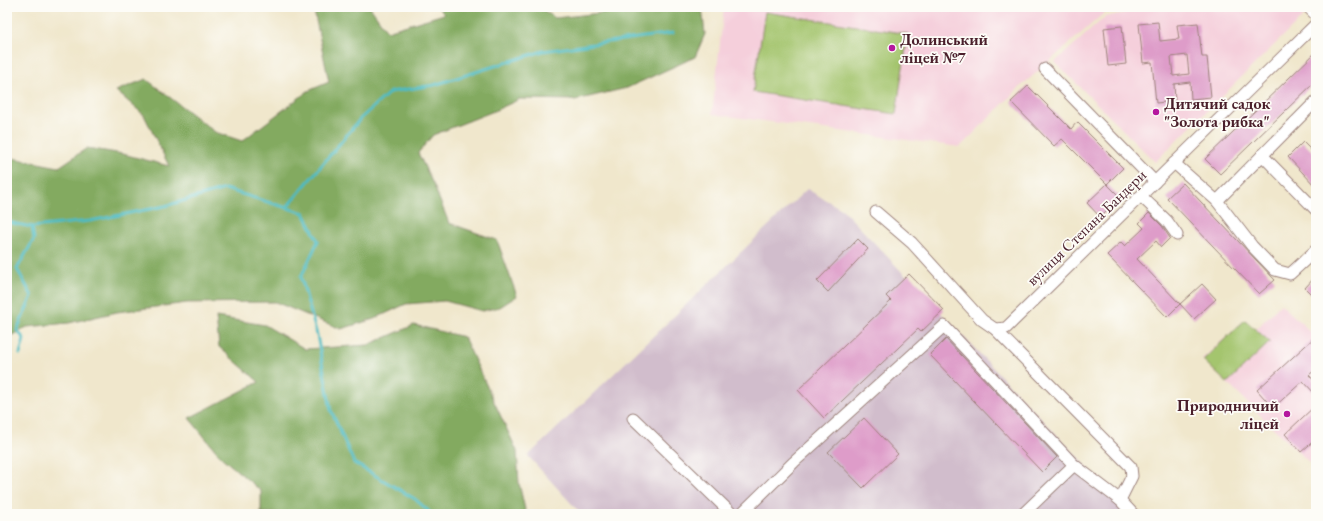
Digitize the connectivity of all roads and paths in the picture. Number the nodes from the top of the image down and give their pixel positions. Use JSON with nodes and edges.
{"nodes":[{"id":1,"x":1308,"y":7,"type":"edge"},
{"id":2,"x":1316,"y":15,"type":"edge"},
{"id":3,"x":1316,"y":24,"type":"edge"},
{"id":4,"x":1045,"y":70,"type":"dead end"},
{"id":5,"x":1316,"y":101,"type":"edge"},
{"id":6,"x":1262,"y":155,"type":"junction"},
{"id":7,"x":1174,"y":163,"type":"junction"},
{"id":8,"x":1155,"y":182,"type":"junction"},
{"id":9,"x":1141,"y":196,"type":"junction"},
{"id":10,"x":1217,"y":201,"type":"junction"},
{"id":11,"x":1316,"y":210,"type":"edge"},
{"id":12,"x":876,"y":212,"type":"dead end"},
{"id":13,"x":1177,"y":235,"type":"dead end"},
{"id":14,"x":1316,"y":250,"type":"edge"},
{"id":15,"x":996,"y":329,"type":"junction"},
{"id":16,"x":633,"y":418,"type":"dead end"},
{"id":17,"x":1074,"y":465,"type":"junction"},
{"id":18,"x":1120,"y":500,"type":"junction"},
{"id":19,"x":732,"y":514,"type":"edge"},
{"id":20,"x":741,"y":514,"type":"edge"},
{"id":21,"x":1023,"y":514,"type":"edge"},
{"id":22,"x":1133,"y":514,"type":"edge"}],
"edges":[{"from":1,"to":2,"type":"street"},
{"from":3,"to":7,"type":"street","name":"вулиця Степана Бандери"},
{"from":4,"to":8,"type":"street"},
{"from":5,"to":6,"type":"street"},
{"from":6,"to":10,"type":"street"},
{"from":6,"to":11,"type":"street"},
{"from":7,"to":8,"type":"street","name":"вулиця Степана Бандери"},
{"from":7,"to":10,"type":"street"},
{"from":8,"to":9,"type":"street","name":"вулиця Степана Бандери"},
{"from":9,"to":13,"type":"street"},
{"from":9,"to":15,"type":"street","name":"вулиця Степана Бандери"},
{"from":10,"to":14,"type":"street"},
{"from":12,"to":15,"type":"street"},
{"from":15,"to":18,"type":"street"},
{"from":16,"to":19,"type":"street"},
{"from":17,"to":18,"type":"street"},
{"from":17,"to":20,"type":"street"},
{"from":17,"to":21,"type":"street"},
{"from":18,"to":22,"type":"street"}]}
